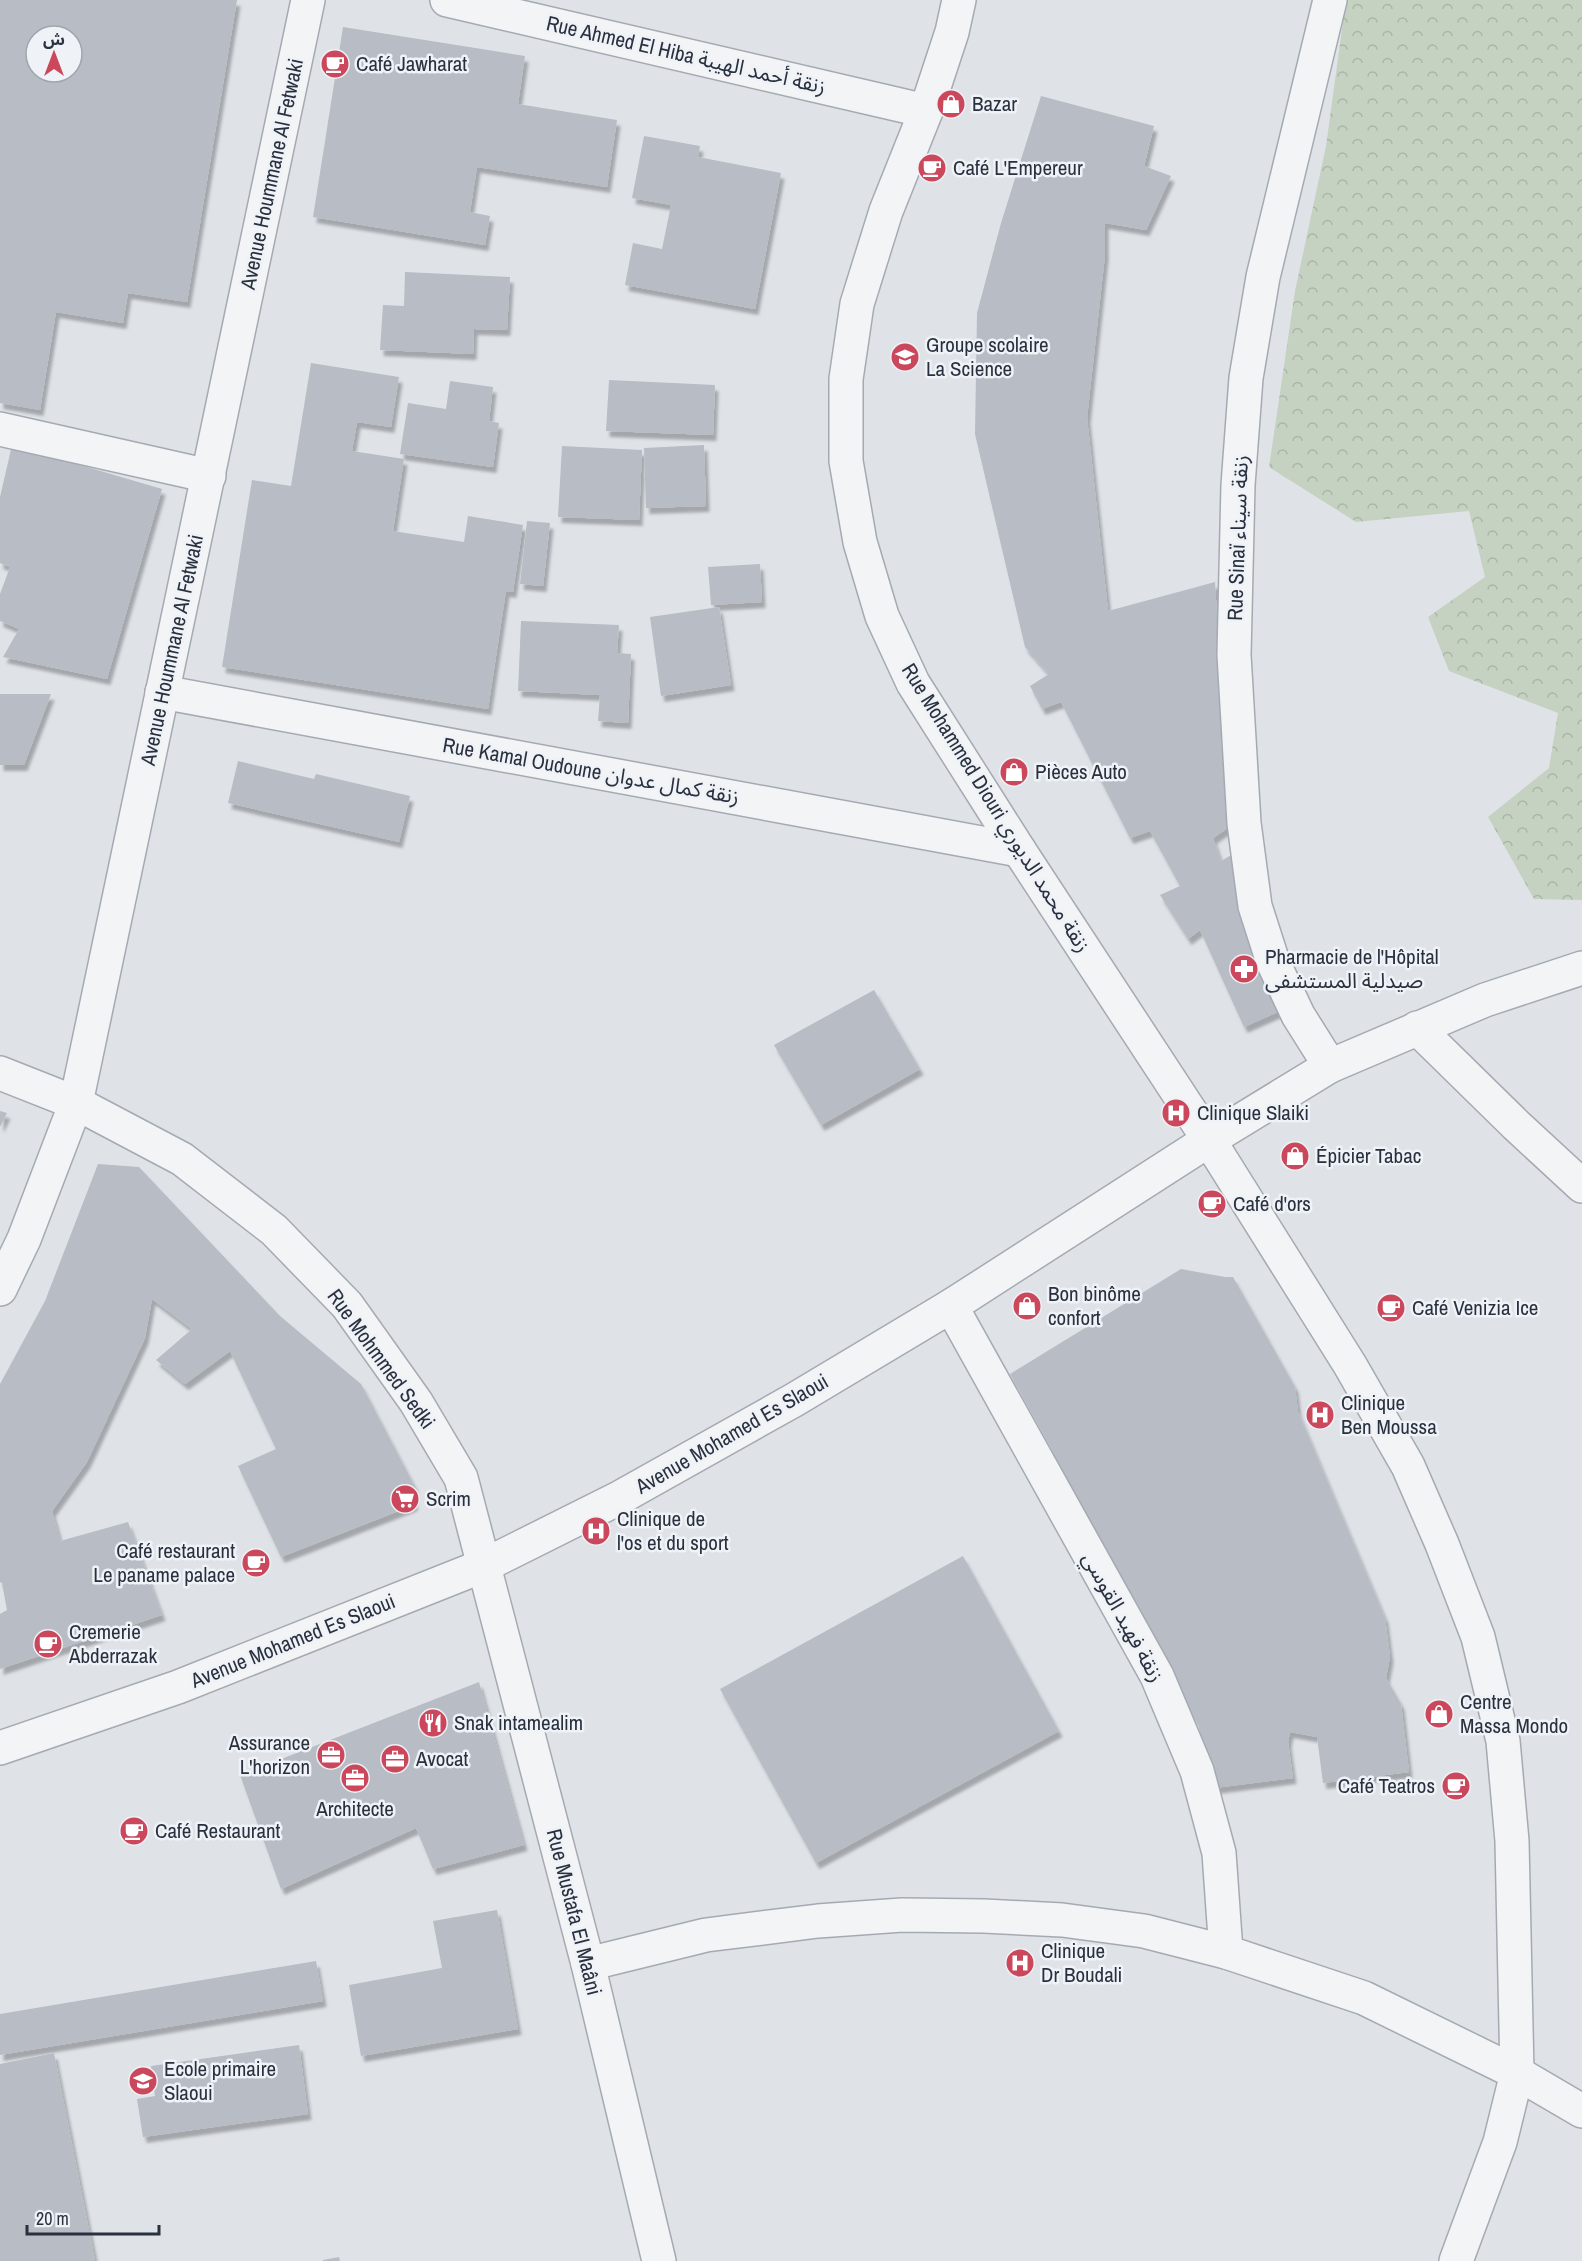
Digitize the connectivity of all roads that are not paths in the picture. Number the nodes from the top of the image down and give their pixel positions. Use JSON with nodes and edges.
{"nodes":[{"id":1,"x":308,"y":0,"type":"edge"},
{"id":2,"x":447,"y":0,"type":"edge"},
{"id":3,"x":959,"y":0,"type":"edge"},
{"id":4,"x":1330,"y":0,"type":"edge"},
{"id":5,"x":926,"y":111,"type":"junction"},
{"id":6,"x":0,"y":429,"type":"edge"},
{"id":7,"x":209,"y":476,"type":"junction"},
{"id":8,"x":162,"y":692,"type":"junction"},
{"id":9,"x":1019,"y":850,"type":"junction"},
{"id":10,"x":1582,"y":968,"type":"edge"},
{"id":11,"x":1417,"y":1028,"type":"junction"},
{"id":12,"x":1330,"y":1066,"type":"junction"},
{"id":13,"x":0,"y":1073,"type":"edge"},
{"id":14,"x":76,"y":1104,"type":"junction"},
{"id":15,"x":1209,"y":1140,"type":"junction"},
{"id":16,"x":1582,"y":1186,"type":"edge"},
{"id":17,"x":0,"y":1288,"type":"edge"},
{"id":18,"x":951,"y":1306,"type":"junction"},
{"id":19,"x":485,"y":1565,"type":"junction"},
{"id":20,"x":0,"y":1748,"type":"edge"},
{"id":21,"x":1226,"y":1952,"type":"junction"},
{"id":22,"x":588,"y":1964,"type":"junction"},
{"id":23,"x":1517,"y":2073,"type":"junction"},
{"id":24,"x":1582,"y":2111,"type":"edge"},
{"id":25,"x":658,"y":2261,"type":"edge"},
{"id":26,"x":1456,"y":2261,"type":"edge"}],
"edges":[{"from":1,"to":7,"type":"street","name":"Avenue Hoummane Al Fetwaki"},
{"from":2,"to":5,"type":"street","name":"Rue Ahmed El Hiba زنقة أحمد الهيبة"},
{"from":3,"to":5,"type":"street","name":"Rue Mohammed Diouri زنقة محمد الديوري"},
{"from":4,"to":12,"type":"street","name":"Rue Sinaï زنقة سيناء"},
{"from":5,"to":9,"type":"street","name":"Rue Mohammed Diouri زنقة محمد الديوري"},
{"from":6,"to":7,"type":"street"},
{"from":7,"to":8,"type":"street","name":"Avenue Hoummane Al Fetwaki"},
{"from":8,"to":9,"type":"street","name":"Rue Kamal Oudoune زنقة كمال عدوان"},
{"from":8,"to":14,"type":"street","name":"Avenue Hoummane Al Fetwaki"},
{"from":9,"to":15,"type":"street","name":"Rue Mohammed Diouri زنقة محمد الديوري"},
{"from":10,"to":11,"type":"street","name":"Avenue Mohamed Es Slaoui"},
{"from":11,"to":12,"type":"street","name":"Avenue Mohamed Es Slaoui"},
{"from":11,"to":16,"type":"street"},
{"from":12,"to":15,"type":"street","name":"Avenue Mohamed Es Slaoui"},
{"from":13,"to":14,"type":"street","name":"Rue Mohmmed Sedki"},
{"from":14,"to":17,"type":"street","name":"Avenue Hoummane Al Fetwaki"},
{"from":14,"to":19,"type":"street","name":"Rue Mohmmed Sedki"},
{"from":15,"to":18,"type":"street","name":"Avenue Mohamed Es Slaoui"},
{"from":15,"to":23,"type":"street","name":"Rue Mohammed Diouri زنقة محمد الديوري"},
{"from":18,"to":19,"type":"street","name":"Avenue Mohamed Es Slaoui"},
{"from":18,"to":21,"type":"street","name":"زنقة فهيد القوسي"},
{"from":19,"to":20,"type":"street","name":"Avenue Mohamed Es Slaoui"},
{"from":19,"to":22,"type":"street","name":"Rue Mustafa El Maâni"},
{"from":21,"to":22,"type":"street"},
{"from":21,"to":23,"type":"street"},
{"from":22,"to":25,"type":"street","name":"Rue Mustafa El Maâni"},
{"from":23,"to":24,"type":"street"},
{"from":23,"to":26,"type":"street","name":"Rue Mohammed Diouri زنقة محمد الديوري"}]}
